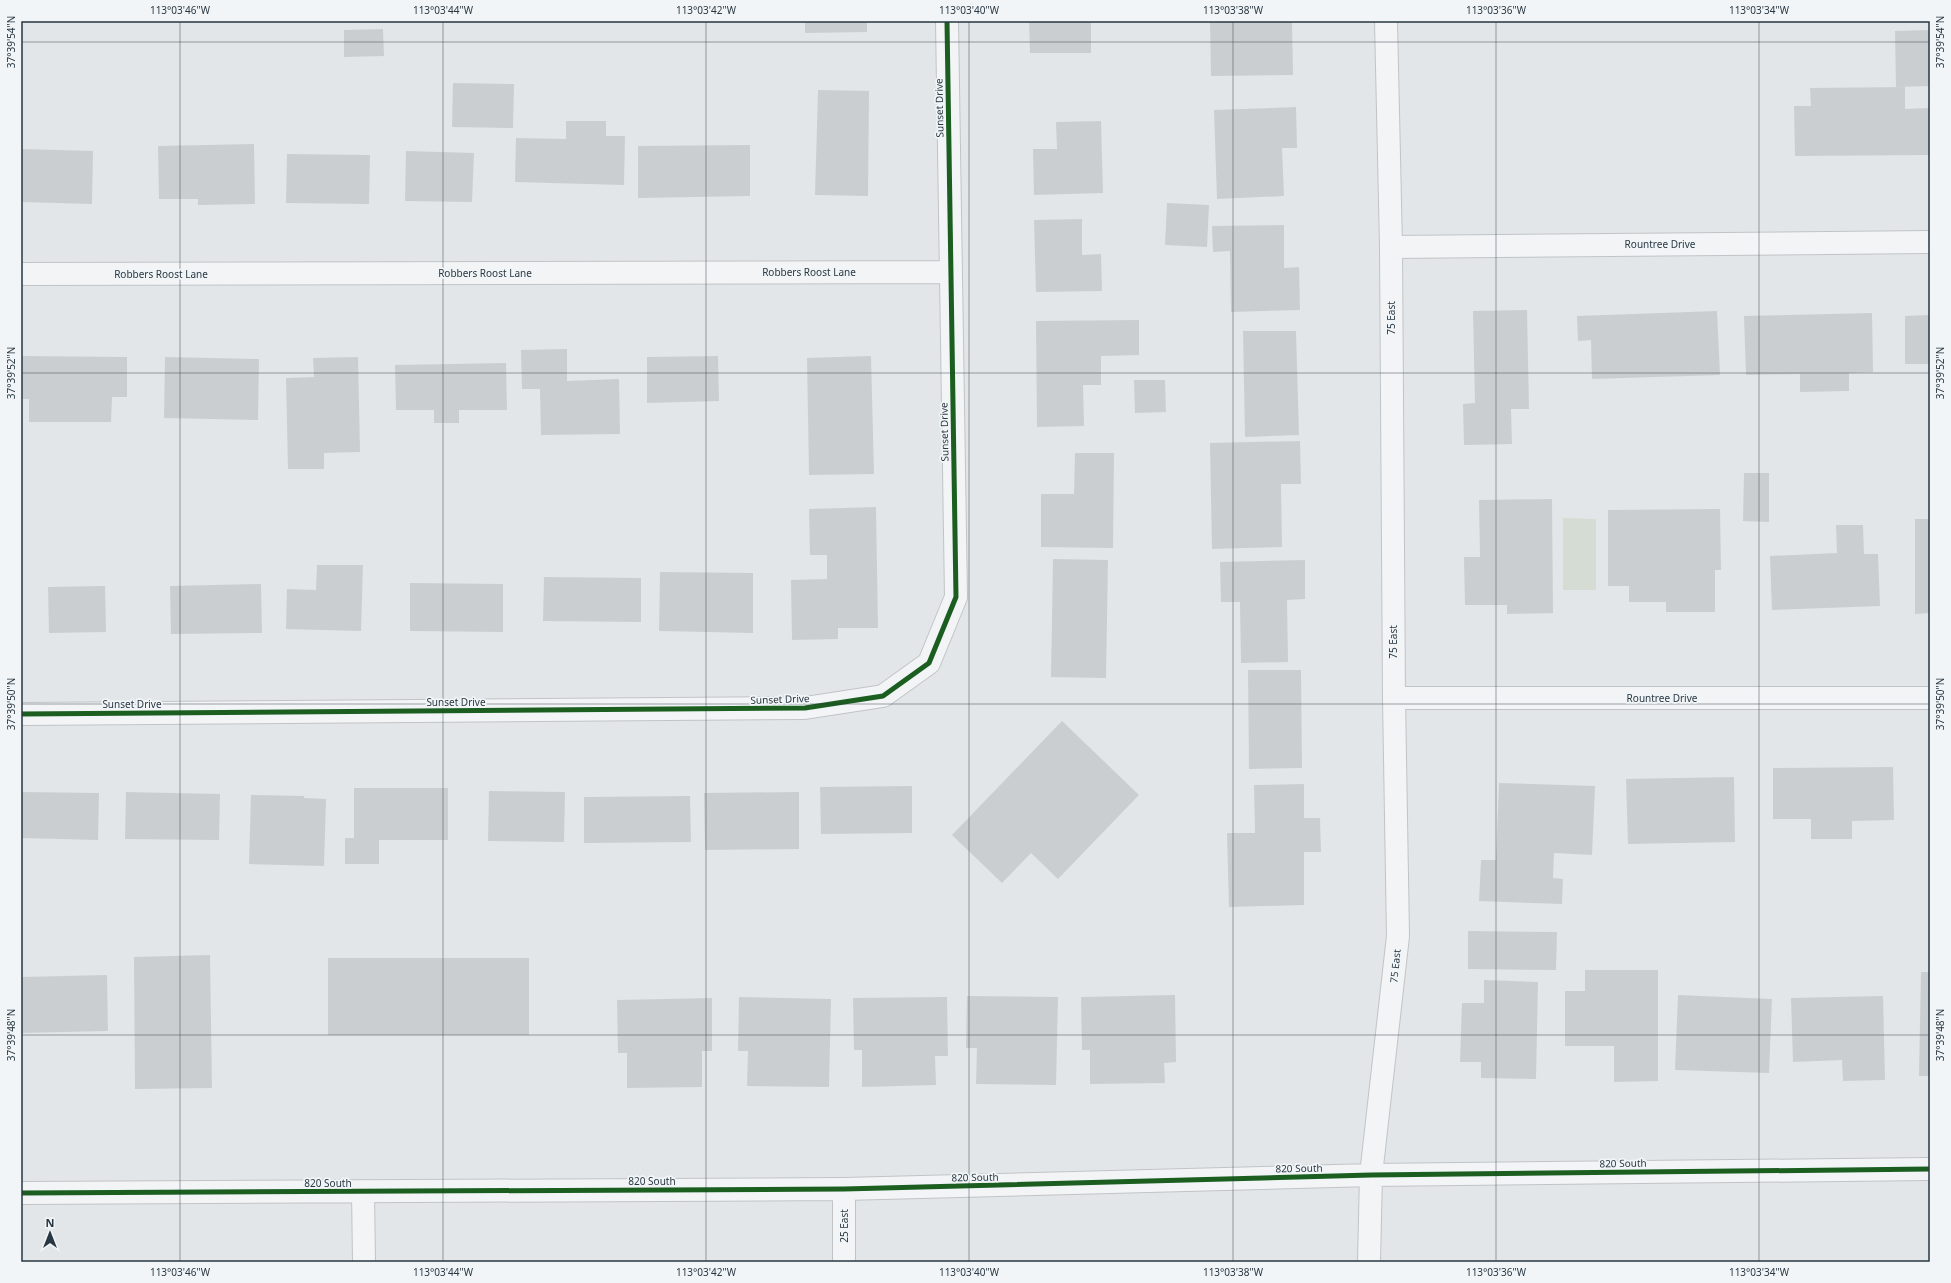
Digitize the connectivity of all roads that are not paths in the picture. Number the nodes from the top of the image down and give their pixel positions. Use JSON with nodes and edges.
{"nodes":[{"id":1,"x":947,"y":21,"type":"edge"},
{"id":2,"x":1386,"y":21,"type":"edge"},
{"id":3,"x":1930,"y":242,"type":"edge"},
{"id":4,"x":1391,"y":246,"type":"junction"},
{"id":5,"x":950,"y":272,"type":"junction"},
{"id":6,"x":21,"y":274,"type":"edge"},
{"id":7,"x":1394,"y":698,"type":"junction"},
{"id":8,"x":1930,"y":698,"type":"edge"},
{"id":9,"x":21,"y":714,"type":"edge"},
{"id":10,"x":1930,"y":1169,"type":"edge"},
{"id":11,"x":1371,"y":1175,"type":"junction"},
{"id":12,"x":844,"y":1189,"type":"junction"},
{"id":13,"x":363,"y":1191,"type":"junction"},
{"id":14,"x":21,"y":1193,"type":"edge"},
{"id":15,"x":364,"y":1262,"type":"edge"},
{"id":16,"x":844,"y":1262,"type":"edge"},
{"id":17,"x":1369,"y":1262,"type":"edge"}],
"edges":[{"from":1,"to":5,"type":"street","name":"Sunset Drive"},
{"from":2,"to":4,"type":"street","name":"75 East"},
{"from":3,"to":4,"type":"street","name":"Rountree Drive"},
{"from":4,"to":7,"type":"street","name":"75 East"},
{"from":5,"to":6,"type":"street","name":"Robbers Roost Lane"},
{"from":5,"to":9,"type":"street","name":"Sunset Drive"},
{"from":7,"to":8,"type":"street","name":"Rountree Drive"},
{"from":7,"to":11,"type":"street","name":"75 East"},
{"from":10,"to":11,"type":"street","name":"820 South"},
{"from":11,"to":12,"type":"street","name":"820 South"},
{"from":11,"to":17,"type":"street","name":"75 East"},
{"from":12,"to":13,"type":"street","name":"820 South"},
{"from":12,"to":16,"type":"street","name":"25 East"},
{"from":13,"to":14,"type":"street","name":"820 South"},
{"from":13,"to":15,"type":"street"}]}
